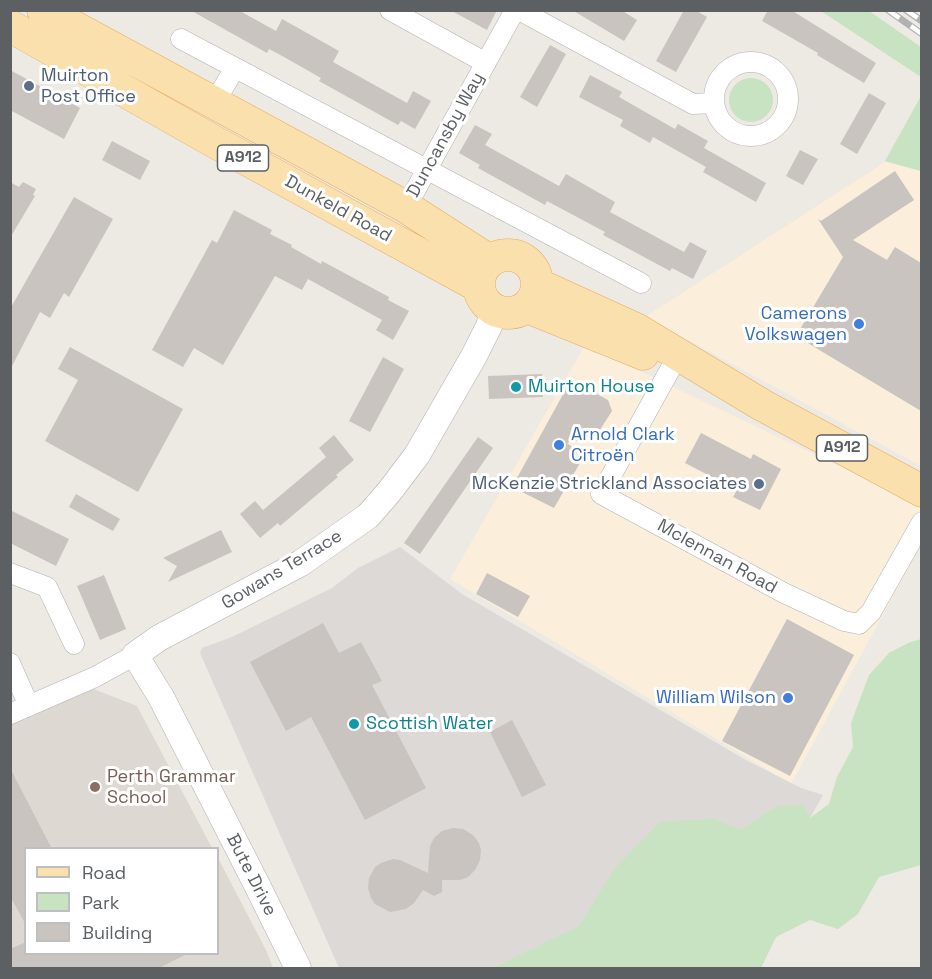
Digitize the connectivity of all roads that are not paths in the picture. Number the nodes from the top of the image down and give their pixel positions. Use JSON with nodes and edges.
{"nodes":[{"id":1,"x":43,"y":10,"type":"edge"},
{"id":2,"x":390,"y":10,"type":"edge"},
{"id":3,"x":514,"y":10,"type":"edge"},
{"id":4,"x":519,"y":10,"type":"edge"},
{"id":5,"x":10,"y":26,"type":"edge"},
{"id":6,"x":181,"y":39,"type":"dead end"},
{"id":7,"x":486,"y":63,"type":"junction"},
{"id":8,"x":235,"y":68,"type":"junction"},
{"id":9,"x":214,"y":103,"type":"junction"},
{"id":10,"x":714,"y":104,"type":"dead end"},
{"id":11,"x":427,"y":169,"type":"junction"},
{"id":12,"x":406,"y":207,"type":"junction"},
{"id":13,"x":641,"y":283,"type":"dead end"},
{"id":14,"x":487,"y":285,"type":"junction"},
{"id":15,"x":532,"y":295,"type":"junction"},
{"id":16,"x":672,"y":366,"type":"junction"},
{"id":17,"x":762,"y":405,"type":"junction"},
{"id":18,"x":921,"y":491,"type":"edge"},
{"id":19,"x":921,"y":522,"type":"edge"},
{"id":20,"x":10,"y":573,"type":"edge"},
{"id":21,"x":74,"y":644,"type":"dead end"},
{"id":22,"x":135,"y":654,"type":"junction"},
{"id":23,"x":10,"y":663,"type":"edge"},
{"id":24,"x":29,"y":706,"type":"junction"},
{"id":25,"x":10,"y":714,"type":"edge"},
{"id":26,"x":298,"y":969,"type":"edge"}],
"edges":[{"from":1,"to":9,"type":"main road","name":"Dunkeld Road","number":"A912"},
{"from":2,"to":7,"type":"street","name":"Duncansby Way"},
{"from":3,"to":7,"type":"street","name":"Duncansby Way"},
{"from":4,"to":10,"type":"street"},
{"from":5,"to":14,"type":"main road","name":"Dunkeld Road","number":"A912"},
{"from":6,"to":8,"type":"street"},
{"from":7,"to":11,"type":"street","name":"Duncansby Way"},
{"from":8,"to":9,"type":"street"},
{"from":8,"to":11,"type":"street"},
{"from":9,"to":12,"type":"main road","name":"Dunkeld Road","number":"A912"},
{"from":11,"to":12,"type":"street","name":"Duncansby Way"},
{"from":11,"to":13,"type":"street"},
{"from":12,"to":14,"type":"main road","name":"Dunkeld Road","number":"A912"},
{"from":14,"to":15,"type":"main road","number":"A912"},
{"from":14,"to":15,"type":"main road"},
{"from":14,"to":22,"type":"street","name":"Gowans Terrace"},
{"from":15,"to":16,"type":"main road","number":"A912"},
{"from":15,"to":17,"type":"main road","number":"A912"},
{"from":16,"to":17,"type":"main road","number":"A912"},
{"from":16,"to":19,"type":"street","name":"Mclennan Road"},
{"from":17,"to":18,"type":"main road","number":"A912"},
{"from":20,"to":21,"type":"street"},
{"from":22,"to":24,"type":"street","name":"Gowans Terrace"},
{"from":22,"to":26,"type":"street","name":"Bute Drive"},
{"from":23,"to":24,"type":"street"},
{"from":24,"to":25,"type":"street","name":"Gowans Terrace"}]}
